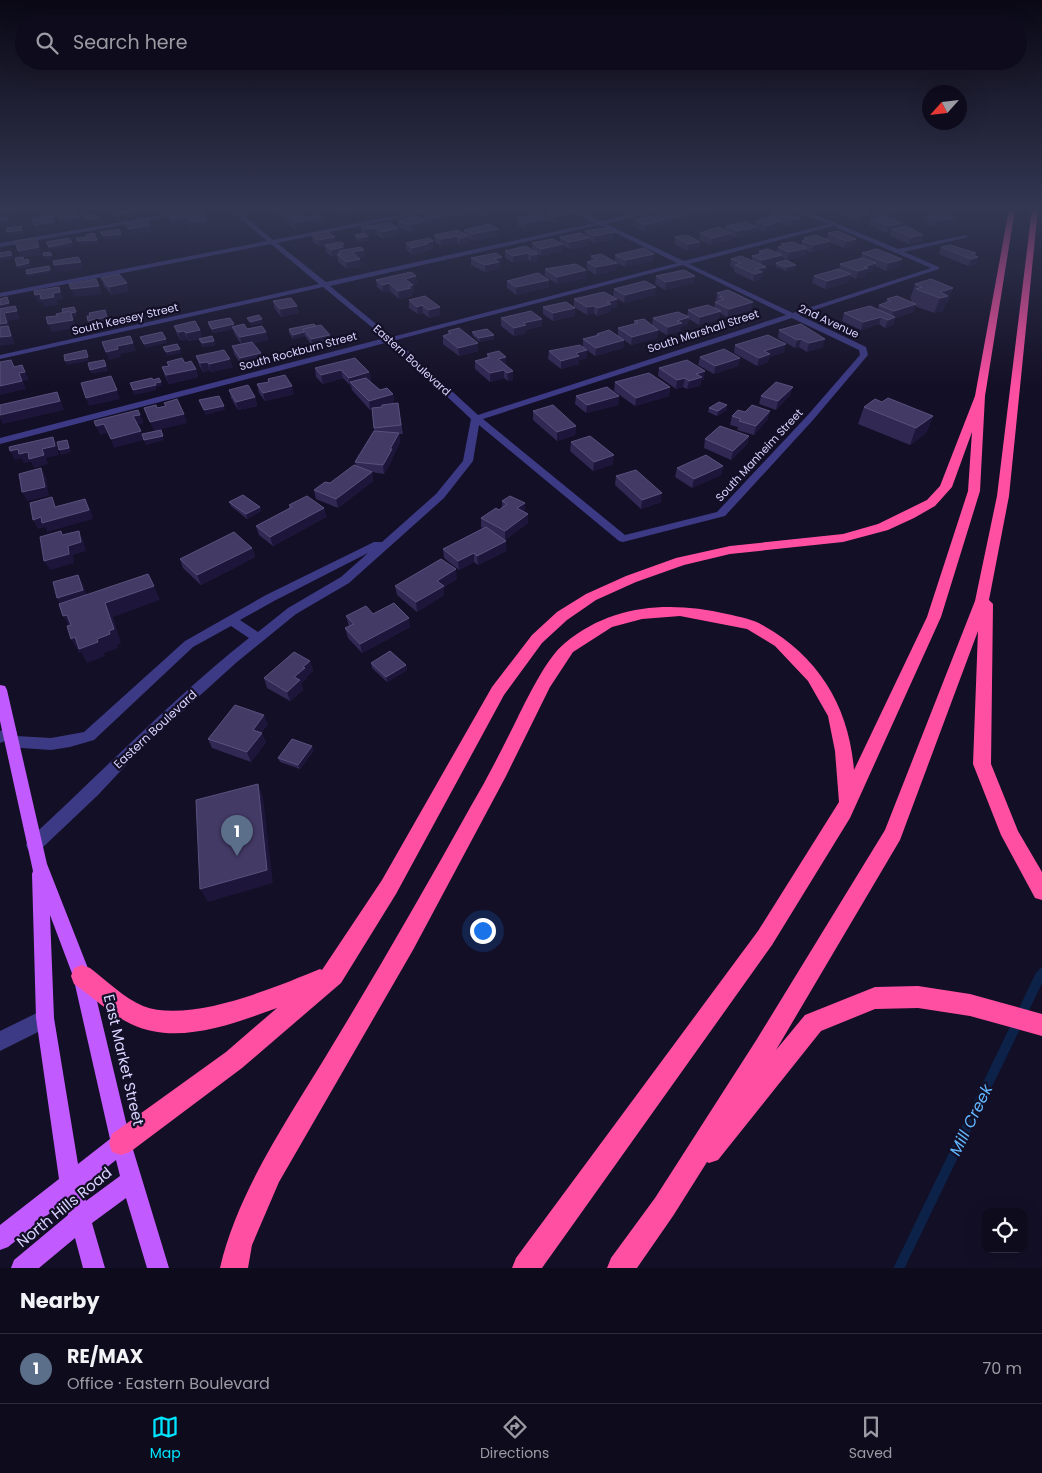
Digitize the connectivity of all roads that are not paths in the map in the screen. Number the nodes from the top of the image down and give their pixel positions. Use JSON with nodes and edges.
{"nodes":[{"id":1,"x":135,"y":268,"type":"edge"},
{"id":2,"x":304,"y":268,"type":"edge"},
{"id":3,"x":401,"y":268,"type":"edge"},
{"id":4,"x":668,"y":268,"type":"edge"},
{"id":5,"x":693,"y":268,"type":"edge"},
{"id":6,"x":936,"y":268,"type":"edge"},
{"id":7,"x":1002,"y":268,"type":"edge"},
{"id":8,"x":1028,"y":268,"type":"edge"},
{"id":9,"x":325,"y":285,"type":"junction"},
{"id":10,"x":0,"y":294,"type":"edge"},
{"id":11,"x":791,"y":314,"type":"junction"},
{"id":12,"x":390,"y":339,"type":"junction"},
{"id":13,"x":863,"y":349,"type":"joint"},
{"id":14,"x":0,"y":357,"type":"edge"},
{"id":15,"x":980,"y":396,"type":"junction"},
{"id":16,"x":476,"y":418,"type":"junction"},
{"id":17,"x":0,"y":441,"type":"edge"},
{"id":18,"x":394,"y":536,"type":"junction"},
{"id":19,"x":988,"y":573,"type":"junction"},
{"id":20,"x":231,"y":620,"type":"junction"},
{"id":21,"x":258,"y":638,"type":"junction"},
{"id":22,"x":0,"y":690,"type":"edge"},
{"id":23,"x":7,"y":737,"type":"edge"},
{"id":24,"x":848,"y":803,"type":"junction"},
{"id":25,"x":34,"y":845,"type":"junction"},
{"id":26,"x":39,"y":864,"type":"junction"},
{"id":27,"x":1042,"y":891,"type":"edge"},
{"id":28,"x":332,"y":975,"type":"junction"},
{"id":29,"x":82,"y":976,"type":"junction"},
{"id":30,"x":45,"y":1018,"type":"junction"},
{"id":31,"x":1042,"y":1025,"type":"edge"},
{"id":32,"x":0,"y":1041,"type":"edge"},
{"id":33,"x":121,"y":1143,"type":"junction"},
{"id":34,"x":133,"y":1180,"type":"junction"},
{"id":35,"x":70,"y":1182,"type":"junction"},
{"id":36,"x":664,"y":1207,"type":"junction"},
{"id":37,"x":80,"y":1219,"type":"junction"},
{"id":38,"x":0,"y":1239,"type":"edge"},
{"id":39,"x":22,"y":1268,"type":"edge"},
{"id":40,"x":94,"y":1268,"type":"edge"},
{"id":41,"x":158,"y":1268,"type":"edge"},
{"id":42,"x":234,"y":1268,"type":"edge"},
{"id":43,"x":526,"y":1268,"type":"edge"},
{"id":44,"x":621,"y":1268,"type":"edge"}],
"edges":[{"from":1,"to":10,"type":"street"},
{"from":2,"to":9,"type":"street","name":"Eastern Boulevard"},
{"from":3,"to":9,"type":"street","name":"South Keesey Street"},
{"from":4,"to":12,"type":"street","name":"South Rockburn Street"},
{"from":5,"to":11,"type":"street","name":"2nd Avenue"},
{"from":6,"to":11,"type":"street","name":"South Marshall Street"},
{"from":7,"to":15,"type":"highway"},
{"from":8,"to":19,"type":"highway"},
{"from":9,"to":12,"type":"street","name":"Eastern Boulevard"},
{"from":9,"to":14,"type":"street","name":"South Keesey Street"},
{"from":11,"to":13,"type":"street","name":"2nd Avenue"},
{"from":11,"to":16,"type":"street","name":"South Marshall Street"},
{"from":12,"to":16,"type":"street","name":"Eastern Boulevard"},
{"from":12,"to":17,"type":"street","name":"South Rockburn Street"},
{"from":13,"to":16,"type":"street","name":"South Manheim Street"},
{"from":15,"to":24,"type":"highway"},
{"from":15,"to":28,"type":"highway"},
{"from":16,"to":18,"type":"street","name":"Eastern Boulevard"},
{"from":18,"to":20,"type":"street","name":"Eastern Boulevard"},
{"from":18,"to":21,"type":"street","name":"Eastern Boulevard"},
{"from":19,"to":27,"type":"highway"},
{"from":19,"to":36,"type":"highway"},
{"from":20,"to":21,"type":"street"},
{"from":20,"to":23,"type":"street","name":"Eastern Boulevard"},
{"from":21,"to":25,"type":"street","name":"Eastern Boulevard"},
{"from":22,"to":23,"type":"main road","name":"East Market Street"},
{"from":23,"to":25,"type":"main road","name":"East Market Street"},
{"from":24,"to":42,"type":"highway"},
{"from":24,"to":43,"type":"highway"},
{"from":25,"to":26,"type":"main road","name":"East Market Street"},
{"from":26,"to":29,"type":"main road","name":"East Market Street"},
{"from":26,"to":30,"type":"main road","name":"East Market Street"},
{"from":28,"to":29,"type":"highway"},
{"from":28,"to":33,"type":"highway"},
{"from":29,"to":33,"type":"main road","name":"East Market Street"},
{"from":30,"to":32,"type":"street"},
{"from":30,"to":35,"type":"main road","name":"East Market Street"},
{"from":31,"to":36,"type":"highway"},
{"from":33,"to":34,"type":"main road","name":"East Market Street"},
{"from":33,"to":35,"type":"main road","name":"North Hills Road"},
{"from":34,"to":37,"type":"main road","name":"North Hills Road"},
{"from":34,"to":41,"type":"main road","name":"East Market Street"},
{"from":35,"to":37,"type":"main road","name":"East Market Street"},
{"from":35,"to":38,"type":"main road","name":"North Hills Road"},
{"from":36,"to":44,"type":"highway"},
{"from":37,"to":39,"type":"main road","name":"North Hills Road"},
{"from":37,"to":40,"type":"main road","name":"East Market Street"}]}
